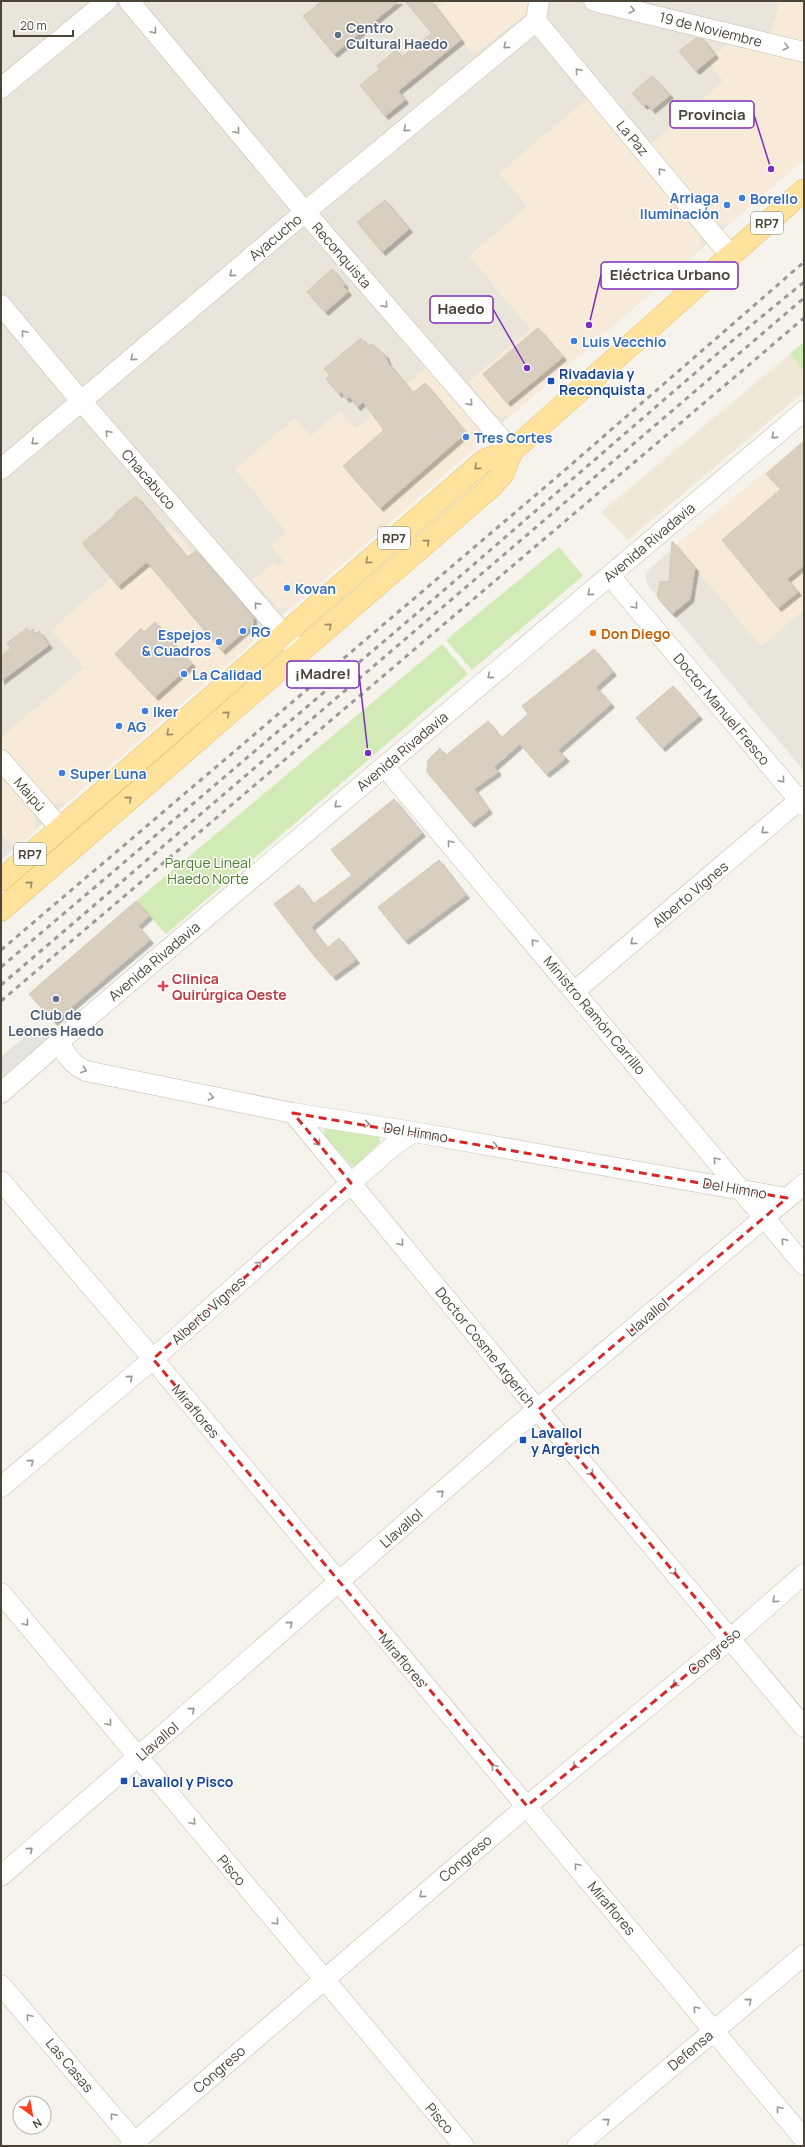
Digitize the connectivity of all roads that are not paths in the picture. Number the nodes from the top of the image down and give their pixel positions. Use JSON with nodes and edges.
{"nodes":[{"id":1,"x":107,"y":1,"type":"edge"},
{"id":2,"x":129,"y":1,"type":"edge"},
{"id":3,"x":539,"y":1,"type":"edge"},
{"id":4,"x":594,"y":1,"type":"edge"},
{"id":5,"x":536,"y":21,"type":"junction"},
{"id":6,"x":804,"y":52,"type":"edge"},
{"id":7,"x":1,"y":88,"type":"edge"},
{"id":8,"x":804,"y":190,"type":"edge"},
{"id":9,"x":305,"y":212,"type":"junction"},
{"id":10,"x":730,"y":255,"type":"junction"},
{"id":11,"x":1,"y":305,"type":"edge"},
{"id":12,"x":81,"y":402,"type":"junction"},
{"id":13,"x":804,"y":411,"type":"edge"},
{"id":14,"x":512,"y":452,"type":"junction"},
{"id":15,"x":1,"y":469,"type":"edge"},
{"id":16,"x":610,"y":576,"type":"junction"},
{"id":17,"x":283,"y":634,"type":"junction"},
{"id":18,"x":299,"y":652,"type":"junction"},
{"id":19,"x":1,"y":760,"type":"edge"},
{"id":20,"x":384,"y":766,"type":"junction"},
{"id":21,"x":802,"y":801,"type":"edge"},
{"id":22,"x":60,"y":828,"type":"junction"},
{"id":23,"x":1,"y":880,"type":"edge"},
{"id":24,"x":1,"y":910,"type":"edge"},
{"id":25,"x":575,"y":991,"type":"junction"},
{"id":26,"x":59,"y":1042,"type":"junction"},
{"id":27,"x":1,"y":1093,"type":"edge"},
{"id":28,"x":293,"y":1113,"type":"junction"},
{"id":29,"x":414,"y":1132,"type":"junction"},
{"id":30,"x":1,"y":1181,"type":"edge"},
{"id":31,"x":351,"y":1183,"type":"junction"},
{"id":32,"x":804,"y":1184,"type":"edge"},
{"id":33,"x":741,"y":1190,"type":"junction"},
{"id":34,"x":787,"y":1198,"type":"junction"},
{"id":35,"x":764,"y":1217,"type":"junction"},
{"id":36,"x":804,"y":1265,"type":"edge"},
{"id":37,"x":153,"y":1359,"type":"junction"},
{"id":38,"x":538,"y":1410,"type":"junction"},
{"id":39,"x":1,"y":1487,"type":"edge"},
{"id":40,"x":804,"y":1574,"type":"edge"},
{"id":41,"x":337,"y":1582,"type":"junction"},
{"id":42,"x":1,"y":1593,"type":"edge"},
{"id":43,"x":730,"y":1639,"type":"junction"},
{"id":44,"x":804,"y":1727,"type":"edge"},
{"id":45,"x":138,"y":1757,"type":"junction"},
{"id":46,"x":527,"y":1806,"type":"junction"},
{"id":47,"x":1,"y":1876,"type":"edge"},
{"id":48,"x":804,"y":1955,"type":"edge"},
{"id":49,"x":323,"y":1979,"type":"junction"},
{"id":50,"x":1,"y":1985,"type":"edge"},
{"id":51,"x":713,"y":2030,"type":"junction"},
{"id":52,"x":804,"y":2139,"type":"edge"},
{"id":53,"x":134,"y":2145,"type":"edge"},
{"id":54,"x":464,"y":2146,"type":"edge"},
{"id":55,"x":577,"y":2146,"type":"edge"}],
"edges":[{"from":1,"to":7,"type":"street"},
{"from":2,"to":9,"type":"street","name":"Reconquista","one_way":true},
{"from":3,"to":5,"type":"street"},
{"from":4,"to":6,"type":"street","name":"19 de Noviembre","one_way":true},
{"from":5,"to":9,"type":"street","name":"Ayacucho","one_way":true},
{"from":10,"to":5,"type":"street","name":"La Paz","one_way":true},
{"from":8,"to":10,"type":"main road","number":"RP7"},
{"from":9,"to":12,"type":"street","name":"Ayacucho","one_way":true},
{"from":9,"to":14,"type":"street","name":"Reconquista","one_way":true},
{"from":10,"to":14,"type":"main road","number":"RP7"},
{"from":12,"to":11,"type":"street","name":"Chacabuco","one_way":true},
{"from":12,"to":15,"type":"street","name":"Ayacucho","one_way":true},
{"from":17,"to":12,"type":"street","name":"Chacabuco","one_way":true},
{"from":13,"to":16,"type":"street","name":"Avenida Rivadavia","one_way":true},
{"from":14,"to":17,"type":"main road","number":"RP7","one_way":true},
{"from":18,"to":14,"type":"main road","number":"RP7","one_way":true},
{"from":16,"to":20,"type":"street","name":"Avenida Rivadavia","one_way":true},
{"from":16,"to":21,"type":"street","name":"Doctor Manuel Fresco","one_way":true},
{"from":17,"to":18,"type":"street","name":"Chacabuco"},
{"from":17,"to":22,"type":"main road","number":"RP7","one_way":true},
{"from":24,"to":18,"type":"main road","number":"RP7","one_way":true},
{"from":19,"to":22,"type":"street","name":"Maipú"},
{"from":25,"to":20,"type":"street","name":"Ministro Ramón Carrillo","one_way":true},
{"from":20,"to":26,"type":"street","name":"Avenida Rivadavia","one_way":true},
{"from":21,"to":25,"type":"street","name":"Alberto Vignes","one_way":true},
{"from":22,"to":23,"type":"main road","number":"RP7"},
{"from":33,"to":25,"type":"street","name":"Ministro Ramón Carrillo","one_way":true},
{"from":26,"to":27,"type":"street","name":"Avenida Rivadavia"},
{"from":26,"to":28,"type":"street","name":"Del Himno","one_way":true},
{"from":28,"to":29,"type":"street","name":"Del Himno","one_way":true},
{"from":28,"to":31,"type":"street","name":"Doctor Cosme Argerich","one_way":true},
{"from":29,"to":31,"type":"street","name":"Alberto Vignes"},
{"from":29,"to":33,"type":"street","name":"Del Himno","one_way":true},
{"from":30,"to":37,"type":"street","name":"Miraflores"},
{"from":37,"to":31,"type":"street","name":"Alberto Vignes","one_way":true},
{"from":31,"to":38,"type":"street","name":"Doctor Cosme Argerich","one_way":true},
{"from":32,"to":34,"type":"street","name":"Llavallol"},
{"from":33,"to":34,"type":"street","name":"Del Himno"},
{"from":33,"to":35,"type":"street","name":"Ministro Ramón Carrillo"},
{"from":34,"to":35,"type":"street","name":"Llavallol"},
{"from":36,"to":35,"type":"street","name":"Ministro Ramón Carrillo","one_way":true},
{"from":35,"to":38,"type":"street","name":"Llavallol"},
{"from":39,"to":37,"type":"street","name":"Alberto Vignes","one_way":true},
{"from":37,"to":41,"type":"street","name":"Miraflores"},
{"from":41,"to":38,"type":"street","name":"Llavallol","one_way":true},
{"from":38,"to":43,"type":"street","name":"Doctor Cosme Argerich","one_way":true},
{"from":40,"to":43,"type":"street","name":"Congreso","one_way":true},
{"from":45,"to":41,"type":"street","name":"Llavallol","one_way":true},
{"from":46,"to":41,"type":"street","name":"Miraflores","one_way":true},
{"from":42,"to":45,"type":"street","name":"Pisco","one_way":true},
{"from":43,"to":44,"type":"street","name":"Doctor Cosme Argerich"},
{"from":43,"to":46,"type":"street","name":"Congreso","one_way":true},
{"from":47,"to":45,"type":"street","name":"Llavallol","one_way":true},
{"from":45,"to":49,"type":"street","name":"Pisco","one_way":true},
{"from":46,"to":49,"type":"street","name":"Congreso","one_way":true},
{"from":51,"to":46,"type":"street","name":"Miraflores","one_way":true},
{"from":51,"to":48,"type":"street","name":"Defensa","one_way":true},
{"from":49,"to":53,"type":"street","name":"Congreso"},
{"from":49,"to":54,"type":"street","name":"Pisco"},
{"from":53,"to":50,"type":"street","name":"Las Casas","one_way":true},
{"from":52,"to":51,"type":"street","name":"Miraflores","one_way":true},
{"from":55,"to":51,"type":"street","name":"Defensa","one_way":true}]}
